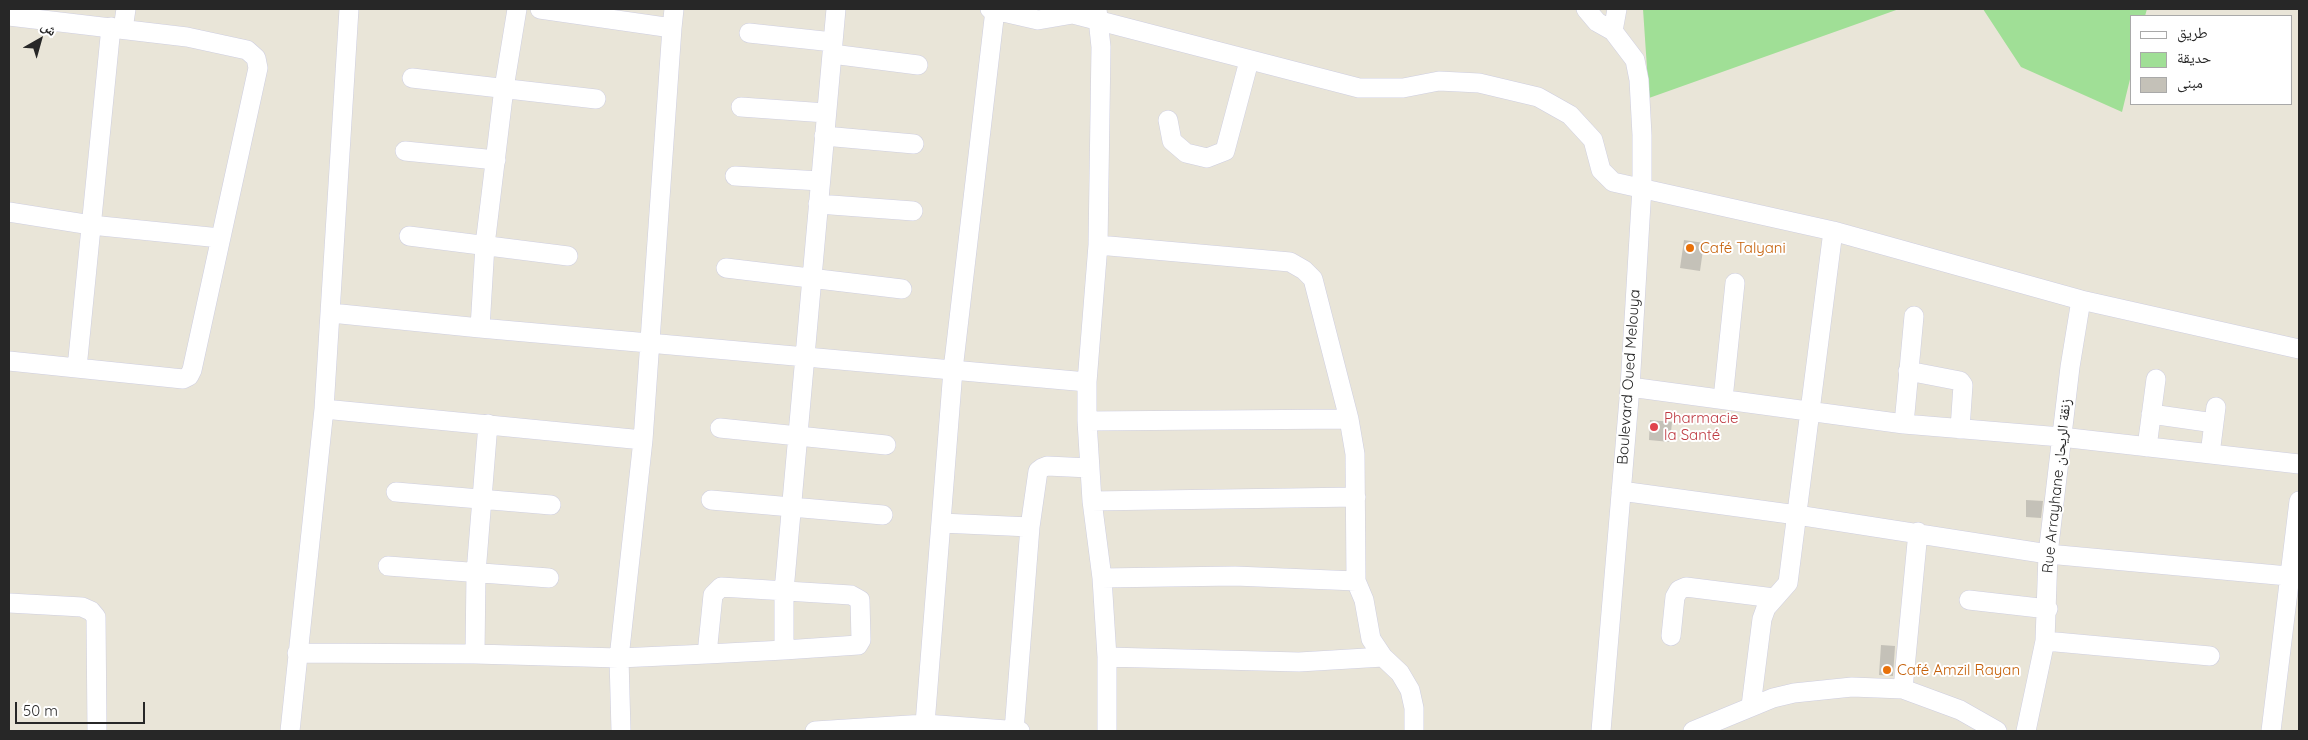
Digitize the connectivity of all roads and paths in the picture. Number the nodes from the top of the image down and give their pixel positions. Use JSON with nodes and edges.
{"nodes":[{"id":1,"x":126,"y":9,"type":"edge"},
{"id":2,"x":349,"y":9,"type":"edge"},
{"id":3,"x":517,"y":9,"type":"edge"},
{"id":4,"x":540,"y":9,"type":"edge"},
{"id":5,"x":674,"y":9,"type":"edge"},
{"id":6,"x":836,"y":9,"type":"edge"},
{"id":7,"x":992,"y":9,"type":"edge"},
{"id":8,"x":1586,"y":9,"type":"edge"},
{"id":9,"x":1617,"y":9,"type":"edge"},
{"id":10,"x":1070,"y":11,"type":"edge"},
{"id":11,"x":1098,"y":14,"type":"edge"},
{"id":12,"x":9,"y":16,"type":"edge"},
{"id":13,"x":117,"y":28,"type":"junction"},
{"id":14,"x":672,"y":28,"type":"junction"},
{"id":15,"x":1613,"y":31,"type":"junction"},
{"id":16,"x":749,"y":33,"type":"dead end"},
{"id":17,"x":832,"y":48,"type":"junction"},
{"id":18,"x":1249,"y":60,"type":"junction"},
{"id":19,"x":918,"y":64,"type":"dead end"},
{"id":20,"x":412,"y":78,"type":"dead end"},
{"id":21,"x":504,"y":88,"type":"junction"},
{"id":22,"x":596,"y":99,"type":"dead end"},
{"id":23,"x":741,"y":107,"type":"dead end"},
{"id":24,"x":826,"y":113,"type":"junction"},
{"id":25,"x":1168,"y":120,"type":"dead end"},
{"id":26,"x":824,"y":136,"type":"junction"},
{"id":27,"x":914,"y":144,"type":"dead end"},
{"id":28,"x":406,"y":151,"type":"dead end"},
{"id":29,"x":496,"y":160,"type":"junction"},
{"id":30,"x":735,"y":176,"type":"dead end"},
{"id":31,"x":820,"y":181,"type":"junction"},
{"id":32,"x":1642,"y":187,"type":"junction"},
{"id":33,"x":818,"y":204,"type":"junction"},
{"id":34,"x":913,"y":211,"type":"dead end"},
{"id":35,"x":9,"y":212,"type":"edge"},
{"id":36,"x":91,"y":225,"type":"junction"},
{"id":37,"x":1833,"y":231,"type":"junction"},
{"id":38,"x":409,"y":236,"type":"dead end"},
{"id":39,"x":220,"y":238,"type":"junction"},
{"id":40,"x":1098,"y":245,"type":"junction"},
{"id":41,"x":485,"y":246,"type":"junction"},
{"id":42,"x":568,"y":256,"type":"dead end"},
{"id":43,"x":726,"y":268,"type":"dead end"},
{"id":44,"x":811,"y":278,"type":"junction"},
{"id":45,"x":1735,"y":282,"type":"dead end"},
{"id":46,"x":902,"y":289,"type":"dead end"},
{"id":47,"x":2081,"y":300,"type":"junction"},
{"id":48,"x":331,"y":313,"type":"junction"},
{"id":49,"x":1914,"y":316,"type":"dead end"},
{"id":50,"x":480,"y":328,"type":"junction"},
{"id":51,"x":650,"y":344,"type":"junction"},
{"id":52,"x":2299,"y":349,"type":"edge"},
{"id":53,"x":804,"y":358,"type":"junction"},
{"id":54,"x":9,"y":361,"type":"edge"},
{"id":55,"x":77,"y":368,"type":"junction"},
{"id":56,"x":953,"y":370,"type":"junction"},
{"id":57,"x":1908,"y":371,"type":"junction"},
{"id":58,"x":2156,"y":379,"type":"dead end"},
{"id":59,"x":1087,"y":382,"type":"junction"},
{"id":60,"x":1630,"y":387,"type":"junction"},
{"id":61,"x":1723,"y":399,"type":"junction"},
{"id":62,"x":324,"y":409,"type":"junction"},
{"id":63,"x":1810,"y":410,"type":"junction"},
{"id":64,"x":2151,"y":414,"type":"junction"},
{"id":65,"x":1349,"y":419,"type":"junction"},
{"id":66,"x":1087,"y":421,"type":"junction"},
{"id":67,"x":488,"y":424,"type":"junction"},
{"id":68,"x":1904,"y":424,"type":"junction"},
{"id":69,"x":720,"y":428,"type":"dead end"},
{"id":70,"x":1960,"y":429,"type":"junction"},
{"id":71,"x":798,"y":437,"type":"junction"},
{"id":72,"x":2061,"y":437,"type":"junction"},
{"id":73,"x":643,"y":440,"type":"junction"},
{"id":74,"x":886,"y":445,"type":"dead end"},
{"id":75,"x":2147,"y":447,"type":"junction"},
{"id":76,"x":2210,"y":454,"type":"junction"},
{"id":77,"x":2299,"y":464,"type":"edge"},
{"id":78,"x":1090,"y":468,"type":"junction"},
{"id":79,"x":1621,"y":491,"type":"junction"},
{"id":80,"x":396,"y":492,"type":"dead end"},
{"id":81,"x":1356,"y":497,"type":"junction"},
{"id":82,"x":482,"y":499,"type":"junction"},
{"id":83,"x":711,"y":500,"type":"dead end"},
{"id":84,"x":1092,"y":501,"type":"junction"},
{"id":85,"x":2299,"y":501,"type":"edge"},
{"id":86,"x":551,"y":505,"type":"dead end"},
{"id":87,"x":792,"y":507,"type":"junction"},
{"id":88,"x":1797,"y":514,"type":"junction"},
{"id":89,"x":883,"y":515,"type":"dead end"},
{"id":90,"x":941,"y":523,"type":"junction"},
{"id":91,"x":1030,"y":527,"type":"junction"},
{"id":92,"x":1918,"y":532,"type":"junction"},
{"id":93,"x":2048,"y":554,"type":"junction"},
{"id":94,"x":388,"y":566,"type":"dead end"},
{"id":95,"x":476,"y":572,"type":"junction"},
{"id":96,"x":2295,"y":577,"type":"edge"},
{"id":97,"x":549,"y":578,"type":"dead end"},
{"id":98,"x":1102,"y":578,"type":"junction"},
{"id":99,"x":1356,"y":581,"type":"junction"},
{"id":100,"x":784,"y":591,"type":"junction"},
{"id":101,"x":1774,"y":598,"type":"junction"},
{"id":102,"x":1969,"y":600,"type":"dead end"},
{"id":103,"x":9,"y":604,"type":"edge"},
{"id":104,"x":2048,"y":609,"type":"junction"},
{"id":105,"x":1672,"y":636,"type":"dead end"},
{"id":106,"x":2045,"y":641,"type":"junction"},
{"id":107,"x":784,"y":650,"type":"junction"},
{"id":108,"x":298,"y":653,"type":"junction"},
{"id":109,"x":475,"y":654,"type":"junction"},
{"id":110,"x":707,"y":654,"type":"junction"},
{"id":111,"x":2210,"y":656,"type":"dead end"},
{"id":112,"x":1107,"y":657,"type":"junction"},
{"id":113,"x":1383,"y":657,"type":"junction"},
{"id":114,"x":618,"y":658,"type":"junction"},
{"id":115,"x":1902,"y":689,"type":"junction"},
{"id":116,"x":1751,"y":706,"type":"junction"},
{"id":117,"x":925,"y":724,"type":"junction"},
{"id":118,"x":1727,"y":726,"type":"edge"},
{"id":119,"x":97,"y":731,"type":"edge"},
{"id":120,"x":290,"y":731,"type":"edge"},
{"id":121,"x":621,"y":731,"type":"edge"},
{"id":122,"x":815,"y":731,"type":"edge"},
{"id":123,"x":1016,"y":731,"type":"edge"},
{"id":124,"x":1107,"y":731,"type":"edge"},
{"id":125,"x":1414,"y":731,"type":"edge"},
{"id":126,"x":1601,"y":731,"type":"edge"},
{"id":127,"x":1693,"y":731,"type":"edge"},
{"id":128,"x":1997,"y":731,"type":"edge"},
{"id":129,"x":2026,"y":731,"type":"edge"},
{"id":130,"x":2271,"y":731,"type":"edge"}],
"edges":[{"from":1,"to":13,"type":"street"},
{"from":2,"to":48,"type":"street"},
{"from":3,"to":21,"type":"street"},
{"from":4,"to":14,"type":"street"},
{"from":5,"to":14,"type":"street"},
{"from":6,"to":17,"type":"street"},
{"from":7,"to":10,"type":"street"},
{"from":7,"to":56,"type":"street"},
{"from":8,"to":15,"type":"street","name":"Boulevard Oued Melouya"},
{"from":9,"to":15,"type":"street"},
{"from":10,"to":11,"type":"street"},
{"from":11,"to":18,"type":"street"},
{"from":11,"to":40,"type":"street"},
{"from":12,"to":13,"type":"street"},
{"from":13,"to":36,"type":"street"},
{"from":13,"to":39,"type":"street"},
{"from":14,"to":51,"type":"street"},
{"from":15,"to":32,"type":"street","name":"Boulevard Oued Melouya"},
{"from":16,"to":17,"type":"street"},
{"from":17,"to":19,"type":"street"},
{"from":17,"to":24,"type":"street"},
{"from":18,"to":25,"type":"street"},
{"from":18,"to":32,"type":"street"},
{"from":20,"to":21,"type":"street"},
{"from":21,"to":22,"type":"street"},
{"from":21,"to":29,"type":"street"},
{"from":23,"to":24,"type":"street"},
{"from":24,"to":26,"type":"street"},
{"from":26,"to":27,"type":"street"},
{"from":26,"to":31,"type":"street"},
{"from":28,"to":29,"type":"street"},
{"from":29,"to":41,"type":"street"},
{"from":30,"to":31,"type":"street"},
{"from":31,"to":33,"type":"street"},
{"from":32,"to":37,"type":"street"},
{"from":32,"to":60,"type":"street","name":"Boulevard Oued Melouya"},
{"from":33,"to":34,"type":"street"},
{"from":33,"to":44,"type":"street"},
{"from":35,"to":36,"type":"street"},
{"from":36,"to":39,"type":"street"},
{"from":36,"to":55,"type":"street"},
{"from":37,"to":47,"type":"street"},
{"from":37,"to":63,"type":"street"},
{"from":38,"to":41,"type":"street"},
{"from":39,"to":55,"type":"street"},
{"from":40,"to":59,"type":"street"},
{"from":40,"to":65,"type":"street"},
{"from":41,"to":42,"type":"street"},
{"from":41,"to":50,"type":"street"},
{"from":43,"to":44,"type":"street"},
{"from":44,"to":46,"type":"street"},
{"from":44,"to":53,"type":"street"},
{"from":45,"to":61,"type":"street"},
{"from":47,"to":52,"type":"street"},
{"from":47,"to":72,"type":"street","name":"Rue Arrayhane زنقة الريحان"},
{"from":48,"to":50,"type":"street"},
{"from":48,"to":62,"type":"street"},
{"from":49,"to":57,"type":"street"},
{"from":50,"to":51,"type":"street"},
{"from":51,"to":53,"type":"street"},
{"from":51,"to":73,"type":"street"},
{"from":53,"to":56,"type":"street"},
{"from":53,"to":71,"type":"street"},
{"from":54,"to":55,"type":"street"},
{"from":56,"to":59,"type":"street"},
{"from":56,"to":90,"type":"street"},
{"from":57,"to":68,"type":"street"},
{"from":57,"to":70,"type":"street"},
{"from":58,"to":64,"type":"street"},
{"from":59,"to":66,"type":"street"},
{"from":60,"to":61,"type":"street"},
{"from":60,"to":79,"type":"street","name":"Boulevard Oued Melouya"},
{"from":61,"to":63,"type":"street"},
{"from":62,"to":67,"type":"street"},
{"from":62,"to":108,"type":"street"},
{"from":63,"to":68,"type":"street"},
{"from":63,"to":88,"type":"street"},
{"from":64,"to":75,"type":"street"},
{"from":64,"to":76,"type":"street"},
{"from":65,"to":66,"type":"street"},
{"from":65,"to":81,"type":"street"},
{"from":66,"to":78,"type":"street"},
{"from":67,"to":73,"type":"street"},
{"from":67,"to":82,"type":"street"},
{"from":68,"to":70,"type":"street"},
{"from":69,"to":71,"type":"street"},
{"from":70,"to":72,"type":"street"},
{"from":71,"to":74,"type":"street"},
{"from":71,"to":87,"type":"street"},
{"from":72,"to":75,"type":"street"},
{"from":72,"to":93,"type":"street","name":"Rue Arrayhane زنقة الريحان"},
{"from":73,"to":114,"type":"street"},
{"from":75,"to":76,"type":"street"},
{"from":76,"to":77,"type":"street"},
{"from":78,"to":84,"type":"street"},
{"from":78,"to":91,"type":"street"},
{"from":79,"to":88,"type":"street"},
{"from":79,"to":126,"type":"street","name":"Boulevard Oued Melouya"},
{"from":80,"to":82,"type":"street"},
{"from":81,"to":84,"type":"street"},
{"from":81,"to":99,"type":"street"},
{"from":82,"to":86,"type":"street"},
{"from":82,"to":95,"type":"street"},
{"from":83,"to":87,"type":"street"},
{"from":84,"to":98,"type":"street"},
{"from":85,"to":96,"type":"street"},
{"from":87,"to":89,"type":"street"},
{"from":87,"to":100,"type":"street"},
{"from":88,"to":92,"type":"street"},
{"from":88,"to":101,"type":"street"},
{"from":90,"to":91,"type":"street"},
{"from":90,"to":117,"type":"street"},
{"from":91,"to":123,"type":"street"},
{"from":92,"to":93,"type":"street"},
{"from":92,"to":115,"type":"street"},
{"from":93,"to":96,"type":"street"},
{"from":93,"to":104,"type":"street","name":"Rue Arrayhane زنقة الريحان"},
{"from":94,"to":95,"type":"street"},
{"from":95,"to":97,"type":"street"},
{"from":95,"to":109,"type":"street"},
{"from":96,"to":130,"type":"street"},
{"from":98,"to":99,"type":"street"},
{"from":98,"to":112,"type":"street"},
{"from":99,"to":113,"type":"street"},
{"from":100,"to":107,"type":"street"},
{"from":100,"to":107,"type":"street"},
{"from":100,"to":110,"type":"street"},
{"from":101,"to":105,"type":"street"},
{"from":101,"to":116,"type":"street"},
{"from":102,"to":104,"type":"street"},
{"from":103,"to":119,"type":"street"},
{"from":104,"to":106,"type":"street","name":"Rue Arrayhane زنقة الريحان"},
{"from":106,"to":111,"type":"street"},
{"from":106,"to":129,"type":"street","name":"Rue Arrayhane زنقة الريحان"},
{"from":107,"to":110,"type":"street"},
{"from":108,"to":109,"type":"street"},
{"from":108,"to":120,"type":"street"},
{"from":109,"to":114,"type":"street"},
{"from":110,"to":114,"type":"street"},
{"from":112,"to":113,"type":"street"},
{"from":112,"to":124,"type":"street"},
{"from":113,"to":125,"type":"street"},
{"from":114,"to":121,"type":"street"},
{"from":115,"to":116,"type":"street"},
{"from":115,"to":128,"type":"street"},
{"from":116,"to":118,"type":"street"},
{"from":117,"to":122,"type":"street"},
{"from":117,"to":123,"type":"street"},
{"from":118,"to":127,"type":"street"}]}
